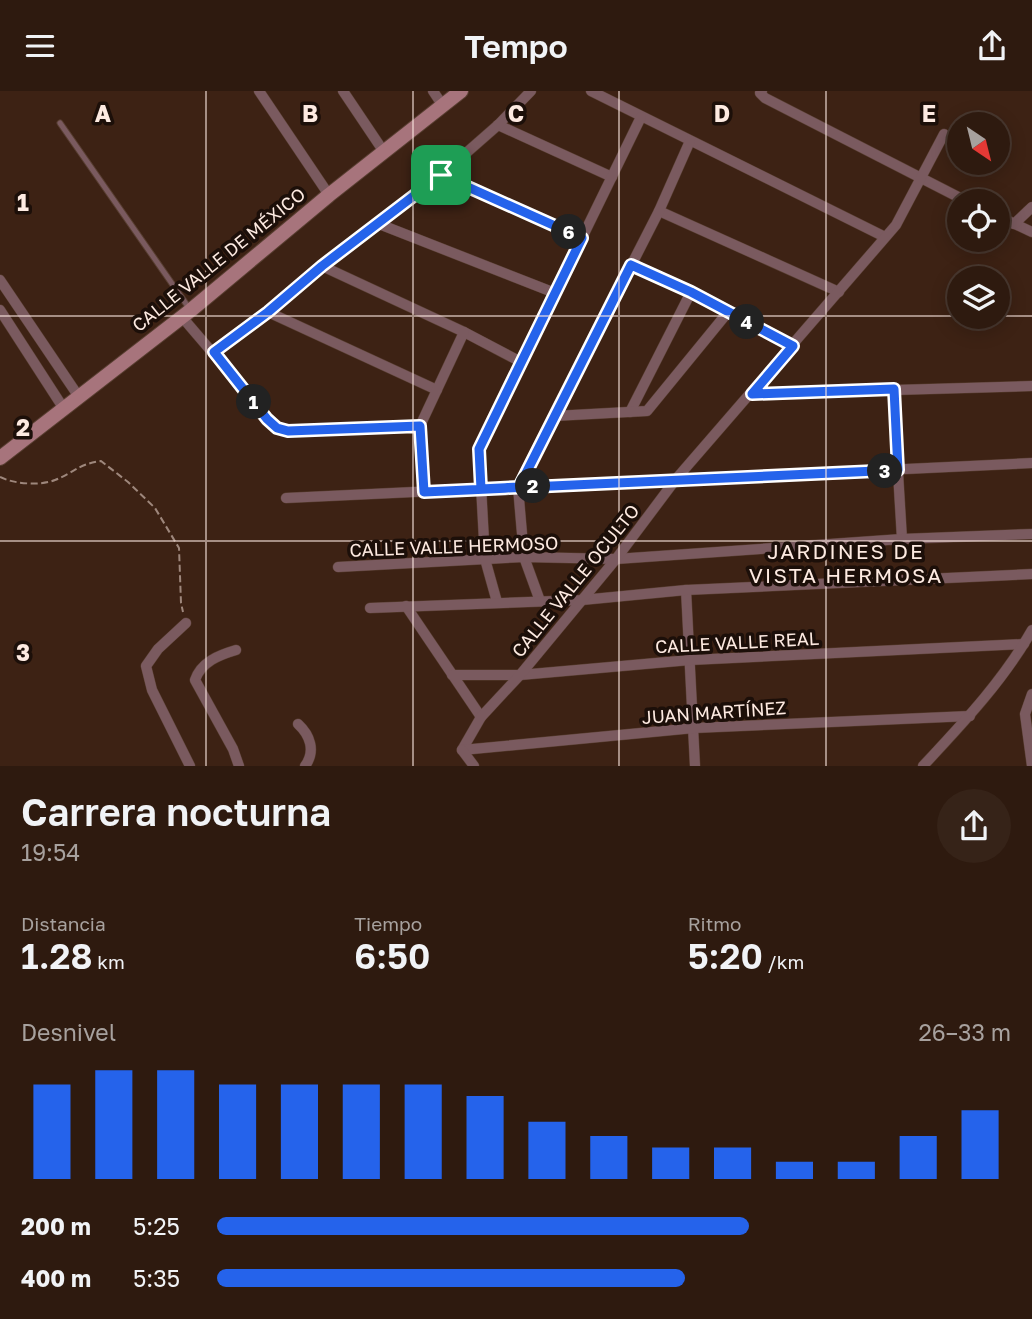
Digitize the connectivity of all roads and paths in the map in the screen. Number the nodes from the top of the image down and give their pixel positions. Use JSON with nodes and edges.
{"nodes":[{"id":1,"x":260,"y":91,"type":"edge"},
{"id":2,"x":343,"y":91,"type":"edge"},
{"id":3,"x":433,"y":91,"type":"edge"},
{"id":4,"x":461,"y":91,"type":"edge"},
{"id":5,"x":531,"y":91,"type":"edge"},
{"id":6,"x":591,"y":91,"type":"edge"},
{"id":7,"x":762,"y":91,"type":"edge"},
{"id":8,"x":443,"y":106,"type":"junction"},
{"id":9,"x":641,"y":117,"type":"junction"},
{"id":10,"x":60,"y":123,"type":"dead end"},
{"id":11,"x":498,"y":125,"type":"junction"},
{"id":12,"x":944,"y":134,"type":"dead end"},
{"id":13,"x":690,"y":141,"type":"junction"},
{"id":14,"x":383,"y":152,"type":"junction"},
{"id":15,"x":441,"y":175,"type":"junction"},
{"id":16,"x":612,"y":177,"type":"junction"},
{"id":17,"x":920,"y":180,"type":"junction"},
{"id":18,"x":947,"y":192,"type":"edge"},
{"id":19,"x":328,"y":195,"type":"junction"},
{"id":20,"x":1032,"y":207,"type":"edge"},
{"id":21,"x":659,"y":211,"type":"junction"},
{"id":22,"x":1010,"y":222,"type":"edge"},
{"id":23,"x":379,"y":224,"type":"junction"},
{"id":24,"x":1014,"y":224,"type":"junction"},
{"id":25,"x":1032,"y":232,"type":"edge"},
{"id":26,"x":885,"y":237,"type":"junction"},
{"id":27,"x":582,"y":238,"type":"junction"},
{"id":28,"x":631,"y":265,"type":"junction"},
{"id":29,"x":322,"y":266,"type":"junction"},
{"id":30,"x":0,"y":280,"type":"edge"},
{"id":31,"x":691,"y":292,"type":"junction"},
{"id":32,"x":839,"y":292,"type":"junction"},
{"id":33,"x":555,"y":293,"type":"junction"},
{"id":34,"x":0,"y":310,"type":"edge"},
{"id":35,"x":268,"y":312,"type":"junction"},
{"id":36,"x":729,"y":312,"type":"junction"},
{"id":37,"x":186,"y":314,"type":"junction"},
{"id":38,"x":464,"y":332,"type":"junction"},
{"id":39,"x":793,"y":346,"type":"junction"},
{"id":40,"x":214,"y":352,"type":"junction"},
{"id":41,"x":522,"y":362,"type":"junction"},
{"id":42,"x":1032,"y":386,"type":"edge"},
{"id":43,"x":894,"y":389,"type":"junction"},
{"id":44,"x":437,"y":390,"type":"junction"},
{"id":45,"x":752,"y":394,"type":"junction"},
{"id":46,"x":79,"y":397,"type":"junction"},
{"id":47,"x":64,"y":409,"type":"junction"},
{"id":48,"x":630,"y":412,"type":"junction"},
{"id":49,"x":554,"y":415,"type":"junction"},
{"id":50,"x":420,"y":426,"type":"junction"},
{"id":51,"x":0,"y":458,"type":"edge"},
{"id":52,"x":1032,"y":463,"type":"edge"},
{"id":53,"x":898,"y":470,"type":"junction"},
{"id":54,"x":0,"y":477,"type":"edge"},
{"id":55,"x":676,"y":479,"type":"junction"},
{"id":56,"x":519,"y":487,"type":"junction"},
{"id":57,"x":481,"y":489,"type":"junction"},
{"id":58,"x":424,"y":492,"type":"junction"},
{"id":59,"x":286,"y":498,"type":"dead end"},
{"id":60,"x":1032,"y":534,"type":"edge"},
{"id":61,"x":902,"y":539,"type":"junction"},
{"id":62,"x":524,"y":557,"type":"junction"},
{"id":63,"x":485,"y":559,"type":"junction"},
{"id":64,"x":616,"y":559,"type":"junction"},
{"id":65,"x":338,"y":567,"type":"dead end"},
{"id":66,"x":1032,"y":574,"type":"edge"},
{"id":67,"x":686,"y":590,"type":"junction"},
{"id":68,"x":582,"y":600,"type":"junction"},
{"id":69,"x":540,"y":601,"type":"junction"},
{"id":70,"x":497,"y":602,"type":"junction"},
{"id":71,"x":405,"y":606,"type":"junction"},
{"id":72,"x":370,"y":608,"type":"dead end"},
{"id":73,"x":186,"y":623,"type":"joint"},
{"id":74,"x":1032,"y":630,"type":"edge"},
{"id":75,"x":1021,"y":649,"type":"junction"},
{"id":76,"x":236,"y":650,"type":"dead end"},
{"id":77,"x":690,"y":660,"type":"junction"},
{"id":78,"x":452,"y":675,"type":"junction"},
{"id":79,"x":520,"y":675,"type":"junction"},
{"id":80,"x":1032,"y":694,"type":"edge"},
{"id":81,"x":970,"y":716,"type":"junction"},
{"id":82,"x":481,"y":717,"type":"junction"},
{"id":83,"x":298,"y":724,"type":"dead end"},
{"id":84,"x":694,"y":728,"type":"junction"},
{"id":85,"x":462,"y":750,"type":"junction"},
{"id":86,"x":190,"y":766,"type":"edge"},
{"id":87,"x":239,"y":766,"type":"edge"},
{"id":88,"x":305,"y":766,"type":"edge"},
{"id":89,"x":474,"y":766,"type":"edge"},
{"id":90,"x":695,"y":766,"type":"edge"},
{"id":91,"x":923,"y":766,"type":"edge"},
{"id":92,"x":1032,"y":766,"type":"edge"}],
"edges":[{"from":1,"to":19,"type":"street"},
{"from":2,"to":14,"type":"street"},
{"from":3,"to":8,"type":"street"},
{"from":4,"to":8,"type":"street","name":"CALLE VALLE DE MÉXICO"},
{"from":5,"to":11,"type":"street"},
{"from":6,"to":9,"type":"street"},
{"from":7,"to":17,"type":"street"},
{"from":8,"to":14,"type":"street","name":"CALLE VALLE DE MÉXICO"},
{"from":9,"to":13,"type":"street"},
{"from":9,"to":16,"type":"street"},
{"from":10,"to":37,"type":"lane"},
{"from":11,"to":15,"type":"street"},
{"from":11,"to":16,"type":"street"},
{"from":12,"to":17,"type":"street","name":"CALLE VALLE OCULTO"},
{"from":13,"to":21,"type":"street"},
{"from":13,"to":26,"type":"street"},
{"from":14,"to":19,"type":"street","name":"CALLE VALLE DE MÉXICO"},
{"from":15,"to":23,"type":"street"},
{"from":15,"to":27,"type":"street"},
{"from":16,"to":27,"type":"street"},
{"from":17,"to":18,"type":"street"},
{"from":17,"to":26,"type":"street","name":"CALLE VALLE OCULTO"},
{"from":19,"to":37,"type":"street","name":"CALLE VALLE DE MÉXICO"},
{"from":20,"to":24,"type":"street"},
{"from":21,"to":28,"type":"street"},
{"from":21,"to":32,"type":"street"},
{"from":22,"to":24,"type":"street"},
{"from":23,"to":29,"type":"street"},
{"from":23,"to":33,"type":"street"},
{"from":24,"to":25,"type":"street"},
{"from":26,"to":32,"type":"street","name":"CALLE VALLE OCULTO"},
{"from":27,"to":33,"type":"street"},
{"from":28,"to":31,"type":"street"},
{"from":28,"to":49,"type":"street"},
{"from":29,"to":35,"type":"street"},
{"from":29,"to":38,"type":"street"},
{"from":30,"to":46,"type":"street"},
{"from":31,"to":36,"type":"street"},
{"from":31,"to":48,"type":"street"},
{"from":32,"to":39,"type":"street","name":"CALLE VALLE OCULTO"},
{"from":33,"to":41,"type":"street"},
{"from":34,"to":47,"type":"street"},
{"from":35,"to":40,"type":"street"},
{"from":35,"to":44,"type":"street"},
{"from":36,"to":39,"type":"street"},
{"from":36,"to":48,"type":"street"},
{"from":37,"to":40,"type":"street"},
{"from":37,"to":46,"type":"street","name":"CALLE VALLE DE MÉXICO"},
{"from":38,"to":41,"type":"street"},
{"from":38,"to":44,"type":"street"},
{"from":39,"to":45,"type":"street","name":"CALLE VALLE OCULTO"},
{"from":40,"to":50,"type":"street"},
{"from":41,"to":57,"type":"street"},
{"from":42,"to":43,"type":"street"},
{"from":43,"to":45,"type":"street"},
{"from":43,"to":53,"type":"street"},
{"from":44,"to":50,"type":"street"},
{"from":45,"to":55,"type":"street","name":"CALLE VALLE OCULTO"},
{"from":46,"to":47,"type":"street","name":"CALLE VALLE DE MÉXICO"},
{"from":47,"to":51,"type":"street","name":"CALLE VALLE DE MÉXICO"},
{"from":48,"to":49,"type":"street"},
{"from":49,"to":56,"type":"street"},
{"from":50,"to":58,"type":"street"},
{"from":52,"to":53,"type":"street"},
{"from":53,"to":55,"type":"street"},
{"from":53,"to":61,"type":"street"},
{"from":54,"to":73,"type":"path"},
{"from":55,"to":56,"type":"street"},
{"from":55,"to":64,"type":"street","name":"CALLE VALLE OCULTO"},
{"from":56,"to":57,"type":"street"},
{"from":56,"to":62,"type":"street"},
{"from":57,"to":58,"type":"street"},
{"from":57,"to":63,"type":"street"},
{"from":58,"to":59,"type":"street"},
{"from":60,"to":61,"type":"street","name":"CALLE VALLE HERMOSO"},
{"from":61,"to":64,"type":"street","name":"CALLE VALLE HERMOSO"},
{"from":62,"to":63,"type":"street","name":"CALLE VALLE HERMOSO"},
{"from":62,"to":64,"type":"street","name":"CALLE VALLE HERMOSO"},
{"from":62,"to":69,"type":"street"},
{"from":63,"to":65,"type":"street","name":"CALLE VALLE HERMOSO"},
{"from":63,"to":70,"type":"street"},
{"from":64,"to":68,"type":"street","name":"CALLE VALLE OCULTO"},
{"from":66,"to":67,"type":"street"},
{"from":67,"to":68,"type":"street"},
{"from":67,"to":77,"type":"street"},
{"from":68,"to":69,"type":"street"},
{"from":68,"to":79,"type":"street","name":"CALLE VALLE OCULTO"},
{"from":69,"to":70,"type":"street"},
{"from":70,"to":71,"type":"street"},
{"from":71,"to":72,"type":"street"},
{"from":71,"to":78,"type":"street"},
{"from":73,"to":86,"type":"street"},
{"from":74,"to":75,"type":"street"},
{"from":75,"to":77,"type":"street","name":"CALLE VALLE REAL"},
{"from":75,"to":81,"type":"street"},
{"from":76,"to":87,"type":"street"},
{"from":77,"to":79,"type":"street","name":"CALLE VALLE REAL"},
{"from":77,"to":84,"type":"street"},
{"from":78,"to":79,"type":"street","name":"CALLE VALLE REAL"},
{"from":78,"to":82,"type":"street"},
{"from":79,"to":82,"type":"street","name":"CALLE VALLE OCULTO"},
{"from":80,"to":92,"type":"street"},
{"from":81,"to":84,"type":"street","name":"JUAN MARTÍNEZ"},
{"from":81,"to":91,"type":"street"},
{"from":82,"to":85,"type":"street","name":"CALLE VALLE OCULTO"},
{"from":83,"to":88,"type":"street"},
{"from":84,"to":85,"type":"street","name":"JUAN MARTÍNEZ"},
{"from":84,"to":90,"type":"street"},
{"from":85,"to":89,"type":"street"}]}
